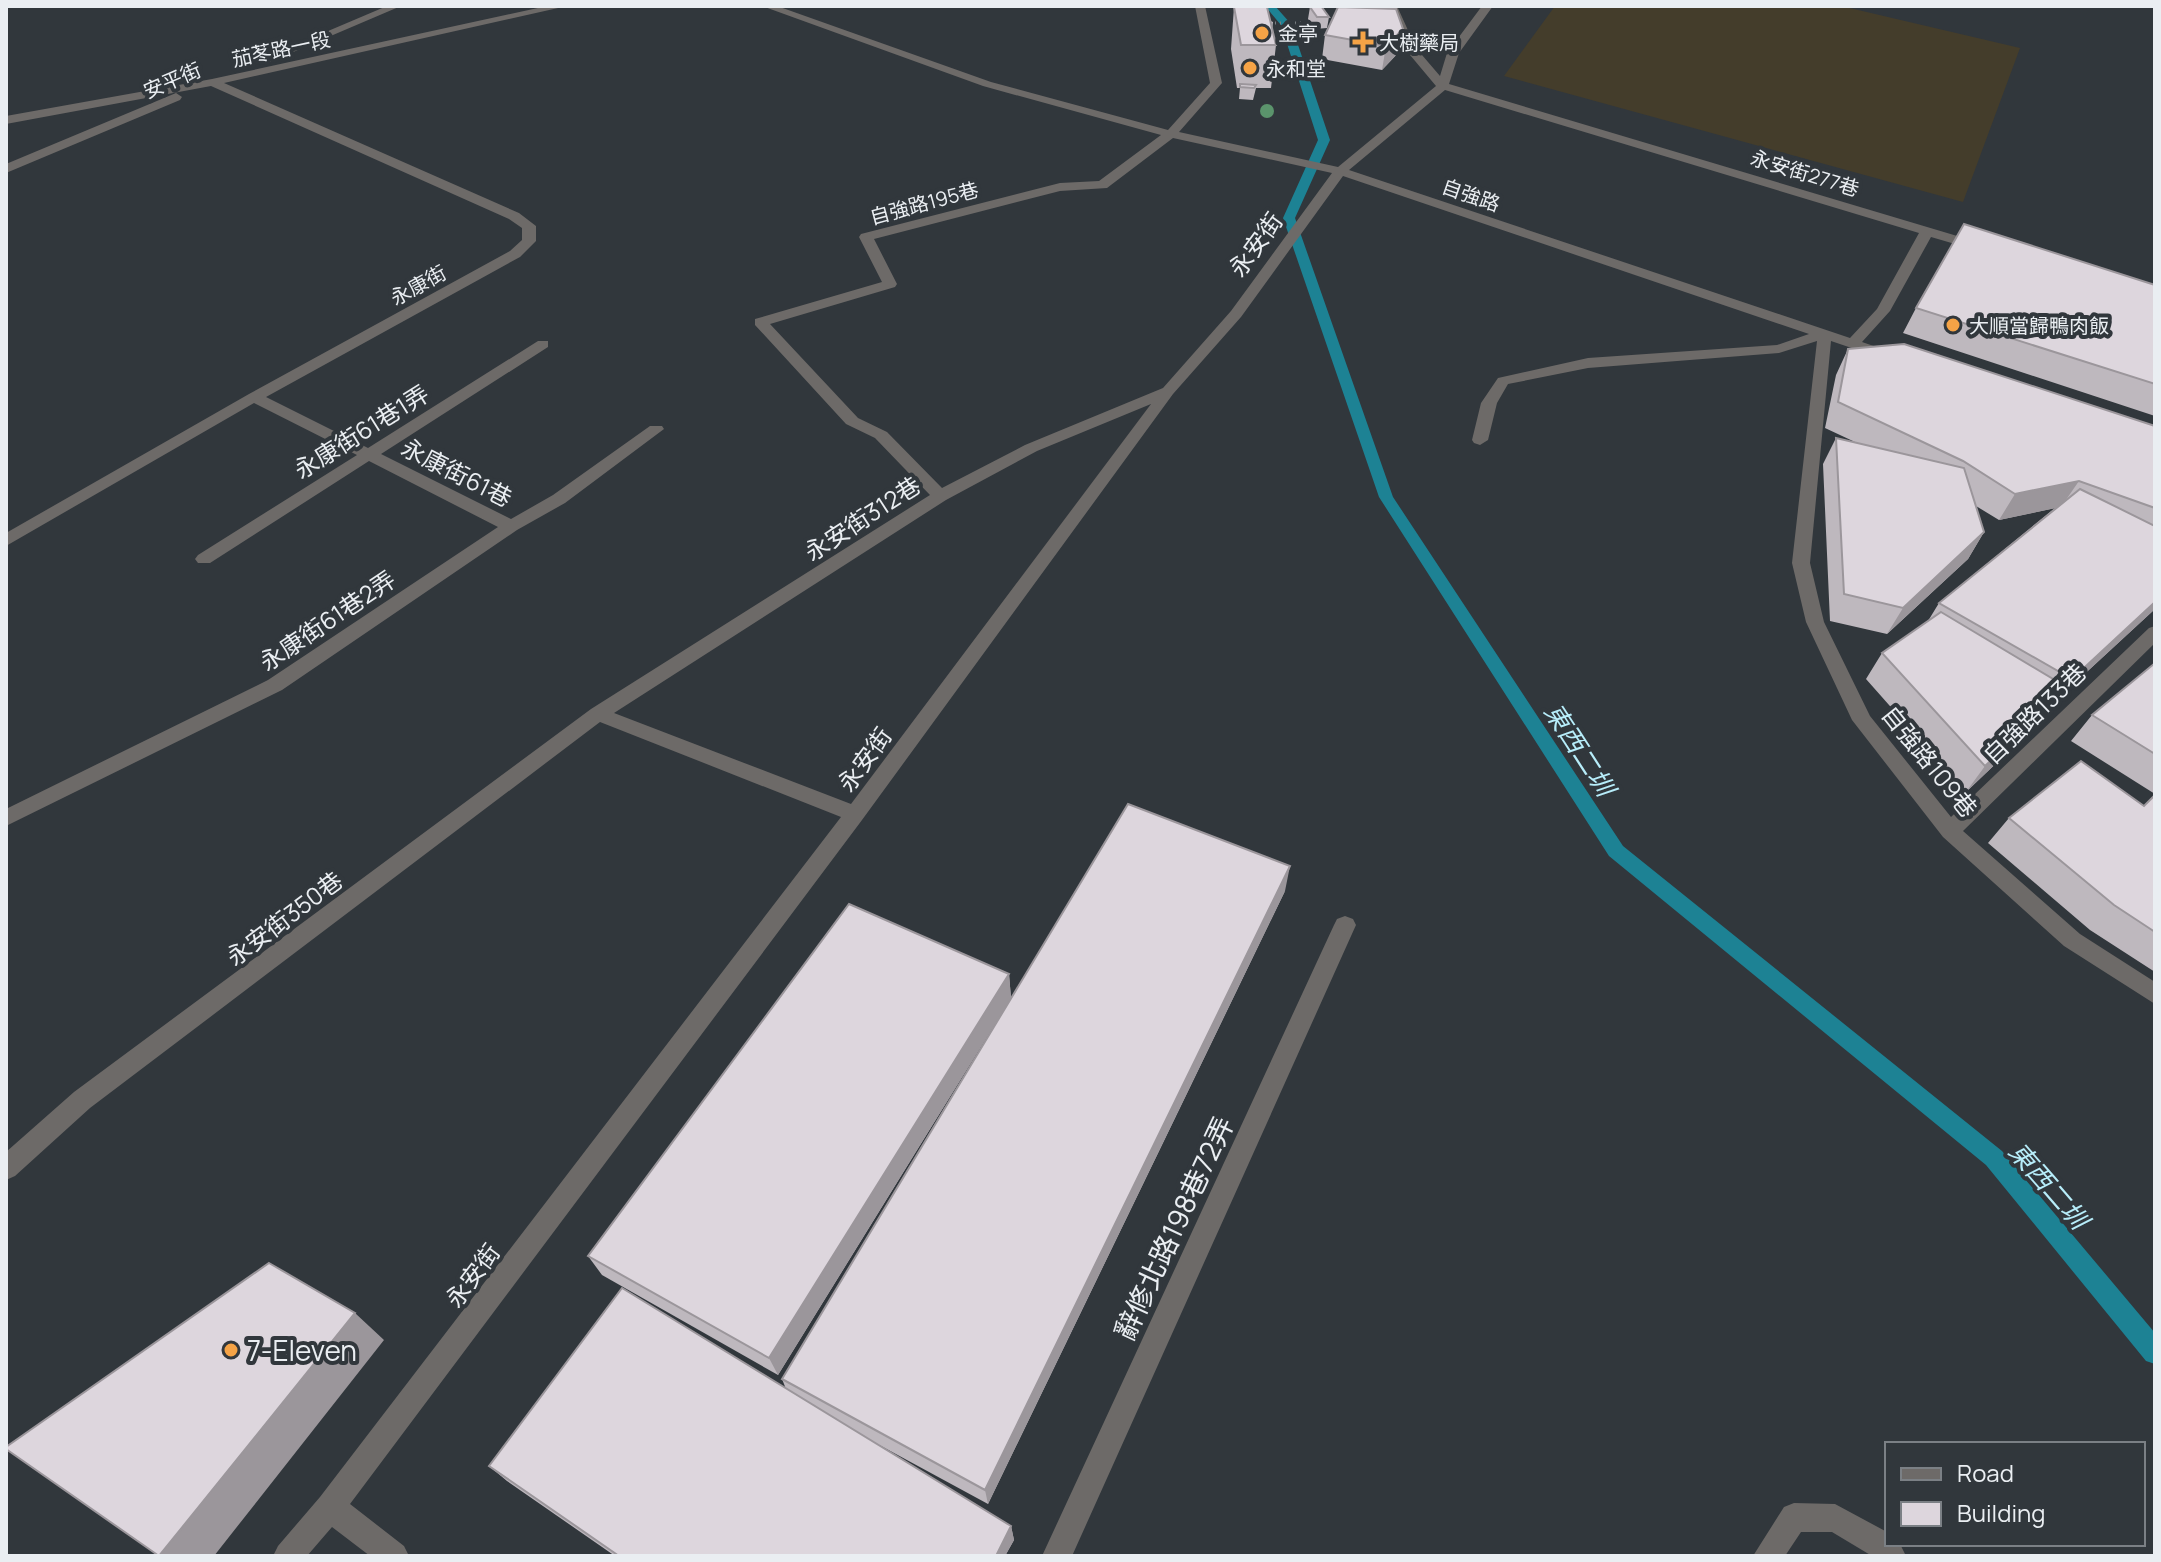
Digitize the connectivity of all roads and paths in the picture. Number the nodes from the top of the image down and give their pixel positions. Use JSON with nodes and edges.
{"nodes":[{"id":1,"x":396,"y":6,"type":"edge"},
{"id":2,"x":562,"y":6,"type":"edge"},
{"id":3,"x":767,"y":6,"type":"edge"},
{"id":4,"x":1200,"y":6,"type":"edge"},
{"id":5,"x":1392,"y":6,"type":"edge"},
{"id":6,"x":1488,"y":6,"type":"edge"},
{"id":7,"x":1265,"y":23,"type":"edge"},
{"id":8,"x":1306,"y":23,"type":"dead end"},
{"id":9,"x":212,"y":82,"type":"junction"},
{"id":10,"x":1443,"y":86,"type":"junction"},
{"id":11,"x":6,"y":120,"type":"edge"},
{"id":12,"x":1171,"y":134,"type":"junction"},
{"id":13,"x":6,"y":169,"type":"edge"},
{"id":14,"x":1340,"y":171,"type":"junction"},
{"id":15,"x":1927,"y":231,"type":"junction"},
{"id":16,"x":1988,"y":250,"type":"edge"},
{"id":17,"x":1825,"y":333,"type":"junction"},
{"id":18,"x":1853,"y":343,"type":"junction"},
{"id":19,"x":543,"y":344,"type":"dead end"},
{"id":20,"x":1909,"y":362,"type":"edge"},
{"id":21,"x":1168,"y":391,"type":"junction"},
{"id":22,"x":254,"y":397,"type":"junction"},
{"id":23,"x":656,"y":429,"type":"dead end"},
{"id":24,"x":1480,"y":440,"type":"dead end"},
{"id":25,"x":368,"y":454,"type":"junction"},
{"id":26,"x":940,"y":496,"type":"junction"},
{"id":27,"x":511,"y":526,"type":"junction"},
{"id":28,"x":6,"y":540,"type":"edge"},
{"id":29,"x":204,"y":559,"type":"dead end"},
{"id":30,"x":2155,"y":632,"type":"edge"},
{"id":31,"x":598,"y":714,"type":"junction"},
{"id":32,"x":855,"y":814,"type":"junction"},
{"id":33,"x":6,"y":818,"type":"edge"},
{"id":34,"x":1950,"y":831,"type":"junction"},
{"id":35,"x":1345,"y":925,"type":"dead end"},
{"id":36,"x":2155,"y":994,"type":"edge"},
{"id":37,"x":6,"y":1168,"type":"edge"},
{"id":38,"x":330,"y":1507,"type":"junction"},
{"id":39,"x":288,"y":1556,"type":"edge"},
{"id":40,"x":394,"y":1556,"type":"edge"},
{"id":41,"x":1057,"y":1556,"type":"edge"},
{"id":42,"x":1768,"y":1556,"type":"edge"},
{"id":43,"x":1891,"y":1556,"type":"edge"}],
"edges":[{"from":1,"to":9,"type":"street","name":"安平街"},
{"from":2,"to":9,"type":"street","name":"茄苳路一段"},
{"from":3,"to":12,"type":"street","name":"自強路"},
{"from":4,"to":12,"type":"street"},
{"from":5,"to":10,"type":"street"},
{"from":6,"to":10,"type":"street"},
{"from":7,"to":8,"type":"path"},
{"from":9,"to":11,"type":"street","name":"茄苳路一段"},
{"from":9,"to":13,"type":"street","name":"安平街"},
{"from":9,"to":22,"type":"street","name":"永康街"},
{"from":10,"to":14,"type":"street","name":"永安街"},
{"from":10,"to":15,"type":"street","name":"永安街277巷"},
{"from":12,"to":14,"type":"street","name":"自強路"},
{"from":12,"to":26,"type":"street","name":"自強路195巷"},
{"from":14,"to":17,"type":"street","name":"自強路"},
{"from":14,"to":21,"type":"street","name":"永安街"},
{"from":15,"to":16,"type":"street","name":"永安街277巷"},
{"from":15,"to":18,"type":"street"},
{"from":17,"to":18,"type":"street","name":"自強路"},
{"from":17,"to":24,"type":"street"},
{"from":17,"to":34,"type":"street","name":"自強路109巷"},
{"from":18,"to":20,"type":"street","name":"自強路"},
{"from":19,"to":25,"type":"street","name":"永康街61巷1弄"},
{"from":21,"to":26,"type":"street","name":"永安街312巷"},
{"from":21,"to":32,"type":"street","name":"永安街"},
{"from":22,"to":25,"type":"street","name":"永康街61巷"},
{"from":22,"to":28,"type":"street","name":"永康街"},
{"from":23,"to":27,"type":"street","name":"永康街61巷2弄"},
{"from":25,"to":27,"type":"street","name":"永康街61巷"},
{"from":25,"to":29,"type":"street","name":"永康街61巷1弄"},
{"from":26,"to":31,"type":"street","name":"永安街312巷"},
{"from":27,"to":33,"type":"street","name":"永康街61巷2弄"},
{"from":30,"to":34,"type":"street","name":"自強路133巷"},
{"from":31,"to":32,"type":"street"},
{"from":31,"to":37,"type":"street","name":"永安街350巷"},
{"from":32,"to":38,"type":"street","name":"永安街"},
{"from":34,"to":36,"type":"street","name":"自強路109巷"},
{"from":35,"to":41,"type":"street","name":"辭修北路198巷72弄"},
{"from":38,"to":39,"type":"street","name":"永安街"},
{"from":38,"to":40,"type":"street"},
{"from":42,"to":43,"type":"street"}]}
